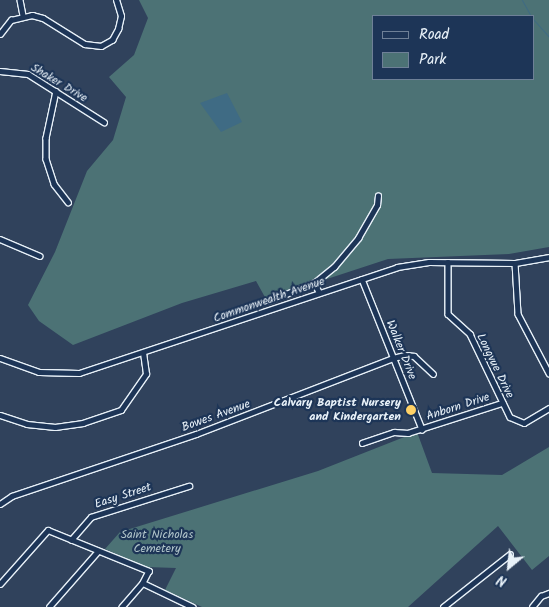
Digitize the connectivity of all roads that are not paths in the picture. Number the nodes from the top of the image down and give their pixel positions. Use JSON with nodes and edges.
{"nodes":[{"id":1,"x":20,"y":0,"type":"edge"},
{"id":2,"x":116,"y":0,"type":"edge"},
{"id":3,"x":23,"y":16,"type":"junction"},
{"id":4,"x":0,"y":34,"type":"edge"},
{"id":5,"x":0,"y":71,"type":"edge"},
{"id":6,"x":56,"y":92,"type":"junction"},
{"id":7,"x":104,"y":122,"type":"dead end"},
{"id":8,"x":378,"y":196,"type":"dead end"},
{"id":9,"x":68,"y":202,"type":"dead end"},
{"id":10,"x":0,"y":239,"type":"edge"},
{"id":11,"x":40,"y":256,"type":"dead end"},
{"id":12,"x":549,"y":257,"type":"edge"},
{"id":13,"x":448,"y":262,"type":"junction"},
{"id":14,"x":515,"y":263,"type":"junction"},
{"id":15,"x":362,"y":279,"type":"junction"},
{"id":16,"x":314,"y":283,"type":"junction"},
{"id":17,"x":319,"y":293,"type":"junction"},
{"id":18,"x":268,"y":301,"type":"dead end"},
{"id":19,"x":142,"y":353,"type":"junction"},
{"id":20,"x":0,"y":358,"type":"edge"},
{"id":21,"x":393,"y":358,"type":"junction"},
{"id":22,"x":549,"y":373,"type":"edge"},
{"id":23,"x":433,"y":374,"type":"dead end"},
{"id":24,"x":502,"y":403,"type":"junction"},
{"id":25,"x":549,"y":408,"type":"edge"},
{"id":26,"x":0,"y":415,"type":"edge"},
{"id":27,"x":422,"y":429,"type":"junction"},
{"id":28,"x":362,"y":443,"type":"dead end"},
{"id":29,"x":189,"y":486,"type":"dead end"},
{"id":30,"x":0,"y":503,"type":"edge"},
{"id":31,"x":72,"y":540,"type":"junction"},
{"id":32,"x":98,"y":551,"type":"junction"},
{"id":33,"x":510,"y":554,"type":"dead end"},
{"id":34,"x":0,"y":583,"type":"edge"},
{"id":35,"x":143,"y":583,"type":"junction"},
{"id":36,"x":549,"y":592,"type":"edge"},
{"id":37,"x":49,"y":607,"type":"edge"},
{"id":38,"x":122,"y":607,"type":"edge"},
{"id":39,"x":192,"y":607,"type":"edge"},
{"id":40,"x":443,"y":607,"type":"edge"},
{"id":41,"x":532,"y":607,"type":"edge"}],
"edges":[{"from":1,"to":3,"type":"street"},
{"from":2,"to":3,"type":"street"},
{"from":3,"to":4,"type":"street"},
{"from":5,"to":6,"type":"street","name":"Shaker Drive"},
{"from":6,"to":7,"type":"street","name":"Shaker Drive"},
{"from":6,"to":9,"type":"street"},
{"from":8,"to":16,"type":"street"},
{"from":10,"to":11,"type":"street"},
{"from":12,"to":14,"type":"street","name":"Commonwealth Avenue"},
{"from":13,"to":14,"type":"street","name":"Commonwealth Avenue"},
{"from":13,"to":15,"type":"street","name":"Commonwealth Avenue"},
{"from":13,"to":24,"type":"street","name":"Longvue Drive"},
{"from":14,"to":22,"type":"street"},
{"from":15,"to":17,"type":"street","name":"Commonwealth Avenue"},
{"from":15,"to":21,"type":"street","name":"Walker Drive"},
{"from":16,"to":17,"type":"street"},
{"from":16,"to":18,"type":"street"},
{"from":17,"to":19,"type":"street","name":"Commonwealth Avenue"},
{"from":19,"to":20,"type":"street","name":"Commonwealth Avenue"},
{"from":19,"to":26,"type":"street"},
{"from":21,"to":23,"type":"street","name":"Bowes Avenue"},
{"from":21,"to":27,"type":"street","name":"Walker Drive"},
{"from":21,"to":30,"type":"street","name":"Bowes Avenue"},
{"from":24,"to":25,"type":"street","name":"Longvue Drive"},
{"from":24,"to":27,"type":"street","name":"Anborn Drive"},
{"from":27,"to":28,"type":"street","name":"Anborn Drive"},
{"from":29,"to":31,"type":"street","name":"Easy Street"},
{"from":31,"to":32,"type":"street"},
{"from":31,"to":34,"type":"street"},
{"from":32,"to":35,"type":"street"},
{"from":32,"to":37,"type":"street"},
{"from":33,"to":40,"type":"street"},
{"from":35,"to":38,"type":"street"},
{"from":35,"to":39,"type":"street"},
{"from":36,"to":41,"type":"street"}]}
